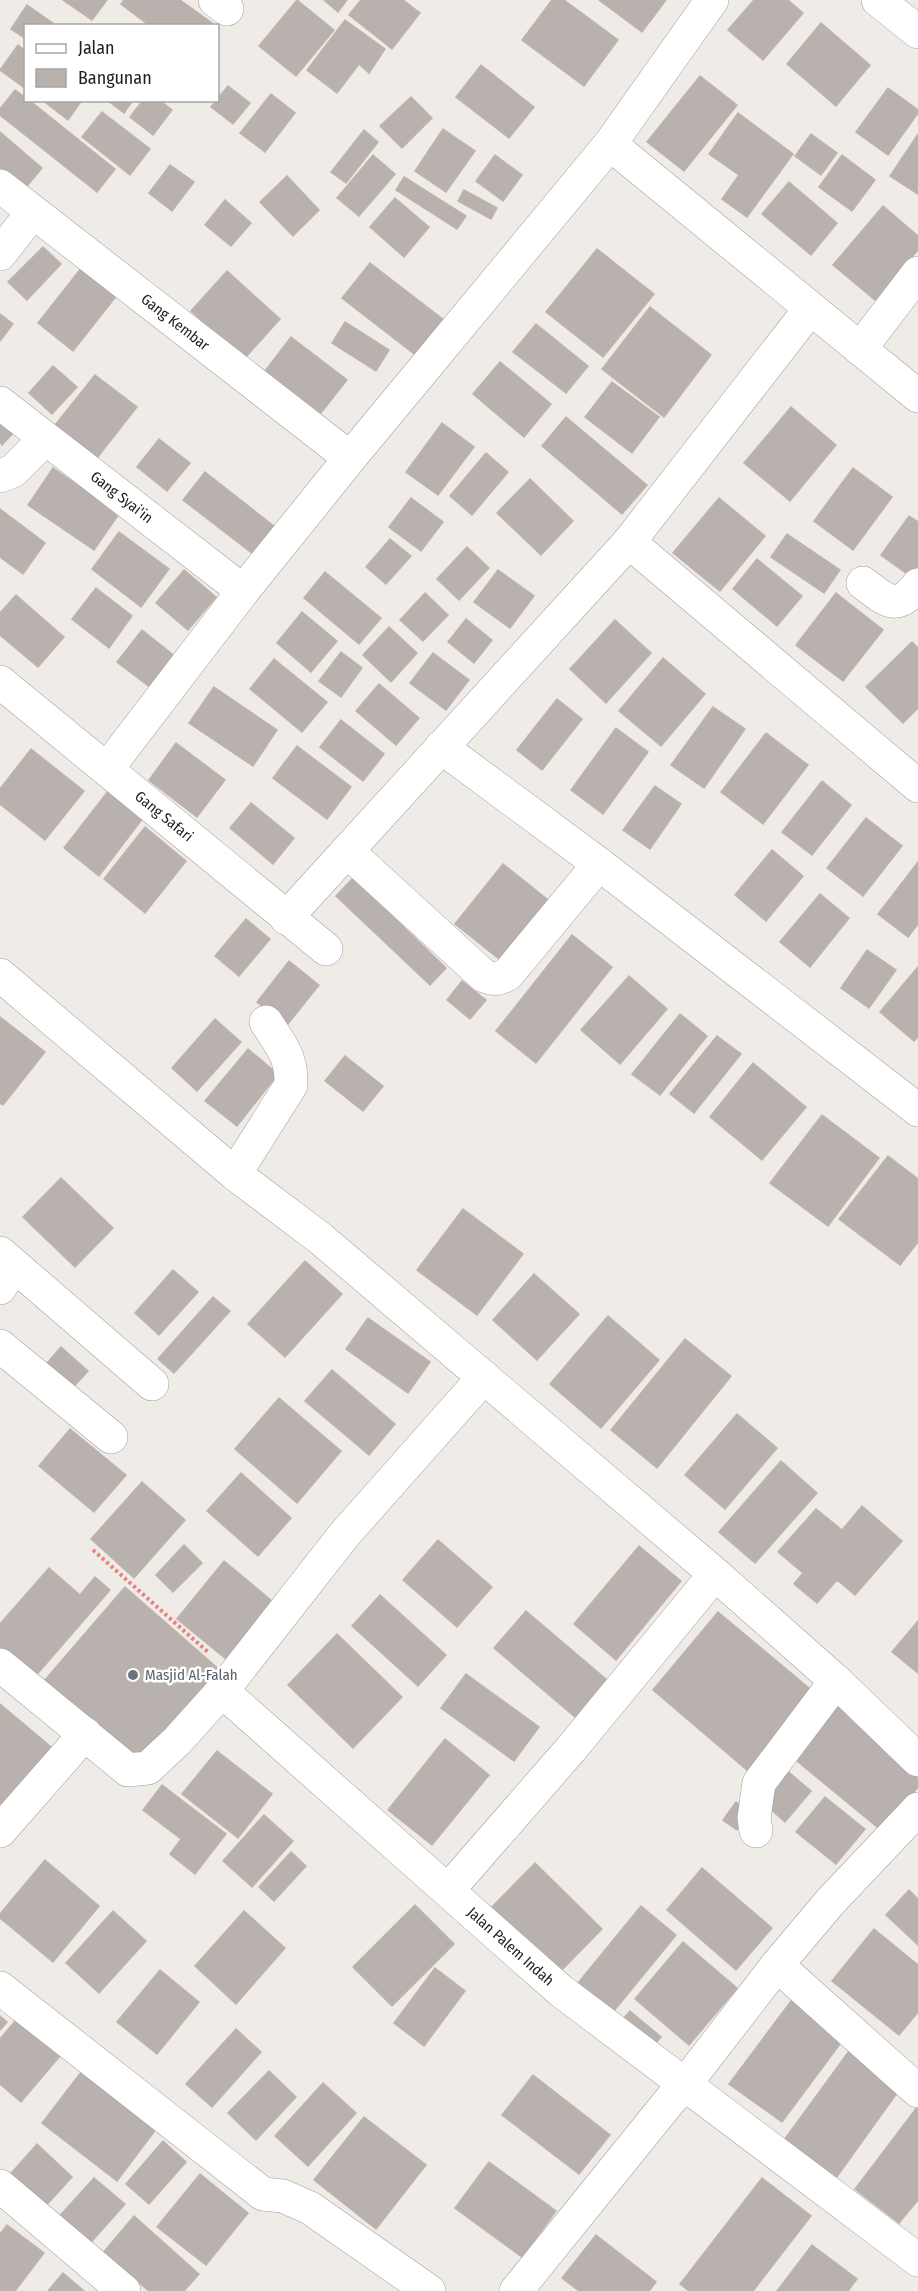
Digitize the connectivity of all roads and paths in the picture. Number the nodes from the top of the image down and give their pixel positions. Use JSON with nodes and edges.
{"nodes":[{"id":1,"x":712,"y":0,"type":"edge"},
{"id":2,"x":878,"y":0,"type":"edge"},
{"id":3,"x":918,"y":32,"type":"edge"},
{"id":4,"x":610,"y":144,"type":"junction"},
{"id":5,"x":0,"y":186,"type":"edge"},
{"id":6,"x":33,"y":212,"type":"junction"},
{"id":7,"x":0,"y":254,"type":"edge"},
{"id":8,"x":918,"y":273,"type":"edge"},
{"id":9,"x":810,"y":309,"type":"junction"},
{"id":10,"x":860,"y":349,"type":"junction"},
{"id":11,"x":918,"y":396,"type":"edge"},
{"id":12,"x":0,"y":403,"type":"edge"},
{"id":13,"x":45,"y":439,"type":"junction"},
{"id":14,"x":350,"y":458,"type":"junction"},
{"id":15,"x":0,"y":476,"type":"edge"},
{"id":16,"x":629,"y":542,"type":"junction"},
{"id":17,"x":863,"y":583,"type":"dead end"},
{"id":18,"x":918,"y":585,"type":"edge"},
{"id":19,"x":243,"y":591,"type":"junction"},
{"id":20,"x":0,"y":682,"type":"edge"},
{"id":21,"x":441,"y":747,"type":"junction"},
{"id":22,"x":107,"y":769,"type":"junction"},
{"id":23,"x":918,"y":786,"type":"edge"},
{"id":24,"x":347,"y":851,"type":"junction"},
{"id":25,"x":599,"y":864,"type":"junction"},
{"id":26,"x":286,"y":918,"type":"junction"},
{"id":27,"x":326,"y":949,"type":"dead end"},
{"id":28,"x":0,"y":975,"type":"edge"},
{"id":29,"x":266,"y":1022,"type":"dead end"},
{"id":30,"x":918,"y":1110,"type":"edge"},
{"id":31,"x":235,"y":1174,"type":"junction"},
{"id":32,"x":5,"y":1269,"type":"edge"},
{"id":33,"x":0,"y":1346,"type":"edge"},
{"id":34,"x":484,"y":1377,"type":"junction"},
{"id":35,"x":153,"y":1384,"type":"dead end"},
{"id":36,"x":111,"y":1437,"type":"dead end"},
{"id":37,"x":93,"y":1550,"type":"dead end"},
{"id":38,"x":716,"y":1574,"type":"junction"},
{"id":39,"x":0,"y":1665,"type":"edge"},
{"id":40,"x":836,"y":1681,"type":"junction"},
{"id":41,"x":229,"y":1682,"type":"junction"},
{"id":42,"x":85,"y":1734,"type":"junction"},
{"id":43,"x":918,"y":1760,"type":"edge"},
{"id":44,"x":916,"y":1814,"type":"edge"},
{"id":45,"x":0,"y":1831,"type":"edge"},
{"id":46,"x":756,"y":1831,"type":"dead end"},
{"id":47,"x":449,"y":1889,"type":"junction"},
{"id":48,"x":777,"y":1965,"type":"junction"},
{"id":49,"x":0,"y":1988,"type":"edge"},
{"id":50,"x":686,"y":2083,"type":"junction"},
{"id":51,"x":918,"y":2091,"type":"edge"},
{"id":52,"x":0,"y":2186,"type":"edge"},
{"id":53,"x":918,"y":2260,"type":"edge"},
{"id":54,"x":124,"y":2291,"type":"edge"},
{"id":55,"x":429,"y":2291,"type":"edge"},
{"id":56,"x":516,"y":2291,"type":"edge"}],
"edges":[{"from":1,"to":4,"type":"street"},
{"from":2,"to":3,"type":"street"},
{"from":4,"to":9,"type":"street"},
{"from":4,"to":14,"type":"street"},
{"from":5,"to":6,"type":"street","name":"Gang Kembar"},
{"from":6,"to":7,"type":"street"},
{"from":6,"to":14,"type":"street","name":"Gang Kembar"},
{"from":8,"to":10,"type":"street"},
{"from":9,"to":10,"type":"street"},
{"from":9,"to":16,"type":"street"},
{"from":10,"to":11,"type":"street"},
{"from":12,"to":13,"type":"street","name":"Gang Syai'in"},
{"from":13,"to":15,"type":"street"},
{"from":13,"to":19,"type":"street","name":"Gang Syai'in"},
{"from":14,"to":19,"type":"street"},
{"from":16,"to":21,"type":"street"},
{"from":16,"to":23,"type":"street"},
{"from":17,"to":18,"type":"street"},
{"from":19,"to":22,"type":"street"},
{"from":20,"to":22,"type":"street","name":"Gang Safari"},
{"from":21,"to":24,"type":"street"},
{"from":21,"to":25,"type":"street"},
{"from":22,"to":26,"type":"street","name":"Gang Safari"},
{"from":24,"to":25,"type":"street"},
{"from":24,"to":26,"type":"street"},
{"from":25,"to":30,"type":"street"},
{"from":26,"to":27,"type":"street","name":"Gang Safari"},
{"from":28,"to":31,"type":"street"},
{"from":29,"to":31,"type":"street"},
{"from":31,"to":34,"type":"street"},
{"from":32,"to":35,"type":"street"},
{"from":33,"to":36,"type":"street"},
{"from":34,"to":38,"type":"street"},
{"from":34,"to":41,"type":"street"},
{"from":37,"to":41,"type":"path"},
{"from":38,"to":40,"type":"street"},
{"from":38,"to":47,"type":"street"},
{"from":39,"to":42,"type":"street"},
{"from":40,"to":43,"type":"street"},
{"from":40,"to":46,"type":"street"},
{"from":41,"to":42,"type":"street"},
{"from":41,"to":47,"type":"street","name":"Jalan Palem Indah"},
{"from":42,"to":45,"type":"street"},
{"from":44,"to":48,"type":"street"},
{"from":47,"to":50,"type":"street","name":"Jalan Palem Indah"},
{"from":48,"to":50,"type":"street"},
{"from":48,"to":51,"type":"street"},
{"from":49,"to":55,"type":"street"},
{"from":50,"to":53,"type":"street","name":"Jalan Palem Indah"},
{"from":50,"to":56,"type":"street"},
{"from":52,"to":54,"type":"street"}]}
